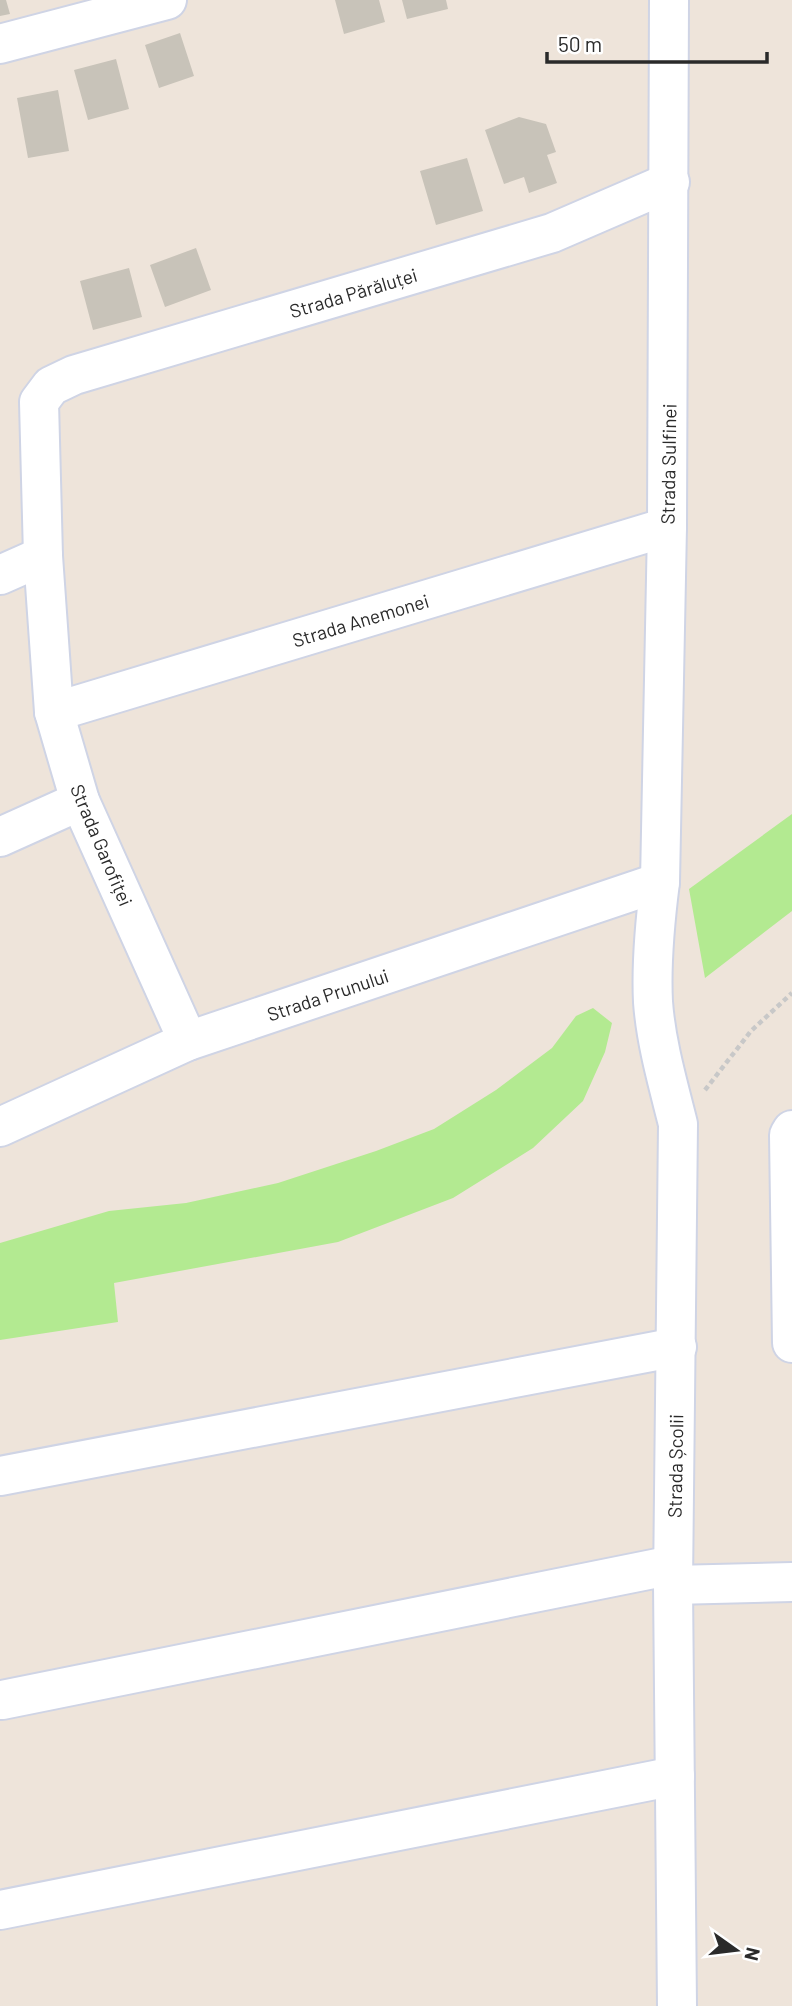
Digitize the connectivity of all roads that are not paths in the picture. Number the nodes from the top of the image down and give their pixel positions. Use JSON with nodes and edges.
{"nodes":[{"id":1,"x":167,"y":0,"type":"edge"},
{"id":2,"x":669,"y":0,"type":"edge"},
{"id":3,"x":0,"y":44,"type":"edge"},
{"id":4,"x":670,"y":182,"type":"junction"},
{"id":5,"x":39,"y":401,"type":"joint"},
{"id":6,"x":667,"y":527,"type":"junction"},
{"id":7,"x":43,"y":556,"type":"junction"},
{"id":8,"x":0,"y":575,"type":"edge"},
{"id":9,"x":54,"y":712,"type":"junction"},
{"id":10,"x":80,"y":801,"type":"junction"},
{"id":11,"x":0,"y":837,"type":"edge"},
{"id":12,"x":660,"y":882,"type":"junction"},
{"id":13,"x":654,"y":928,"type":"joint"},
{"id":14,"x":188,"y":1041,"type":"junction"},
{"id":15,"x":0,"y":1127,"type":"edge"},
{"id":16,"x":792,"y":1130,"type":"edge"},
{"id":17,"x":792,"y":1343,"type":"edge"},
{"id":18,"x":677,"y":1347,"type":"junction"},
{"id":19,"x":0,"y":1476,"type":"edge"},
{"id":20,"x":673,"y":1575,"type":"junction"},
{"id":21,"x":792,"y":1582,"type":"edge"},
{"id":22,"x":2,"y":1700,"type":"dead end"},
{"id":23,"x":675,"y":1776,"type":"junction"},
{"id":24,"x":0,"y":1910,"type":"edge"},
{"id":25,"x":677,"y":2006,"type":"edge"}],
"edges":[{"from":1,"to":3,"type":"street"},
{"from":2,"to":4,"type":"street","name":"Strada Sulfinei"},
{"from":4,"to":5,"type":"street","name":"Strada Părăluței"},
{"from":4,"to":6,"type":"street","name":"Strada Sulfinei"},
{"from":5,"to":7,"type":"street","name":"Strada Garofiței"},
{"from":6,"to":9,"type":"street","name":"Strada Anemonei"},
{"from":6,"to":12,"type":"street","name":"Strada Sulfinei"},
{"from":7,"to":8,"type":"street"},
{"from":7,"to":9,"type":"street","name":"Strada Garofiței"},
{"from":9,"to":10,"type":"street","name":"Strada Garofiței"},
{"from":10,"to":11,"type":"street"},
{"from":10,"to":14,"type":"street","name":"Strada Garofiței"},
{"from":12,"to":13,"type":"street","name":"Strada Sulfinei"},
{"from":12,"to":14,"type":"street","name":"Strada Prunului"},
{"from":13,"to":18,"type":"street","name":"Strada Școlii"},
{"from":14,"to":15,"type":"street","name":"Strada Prunului"},
{"from":16,"to":17,"type":"street"},
{"from":18,"to":19,"type":"street"},
{"from":18,"to":20,"type":"street","name":"Strada Școlii"},
{"from":20,"to":21,"type":"street"},
{"from":20,"to":22,"type":"street"},
{"from":20,"to":23,"type":"street","name":"Strada Școlii"},
{"from":23,"to":24,"type":"street"},
{"from":23,"to":25,"type":"street","name":"Strada Școlii"}]}
